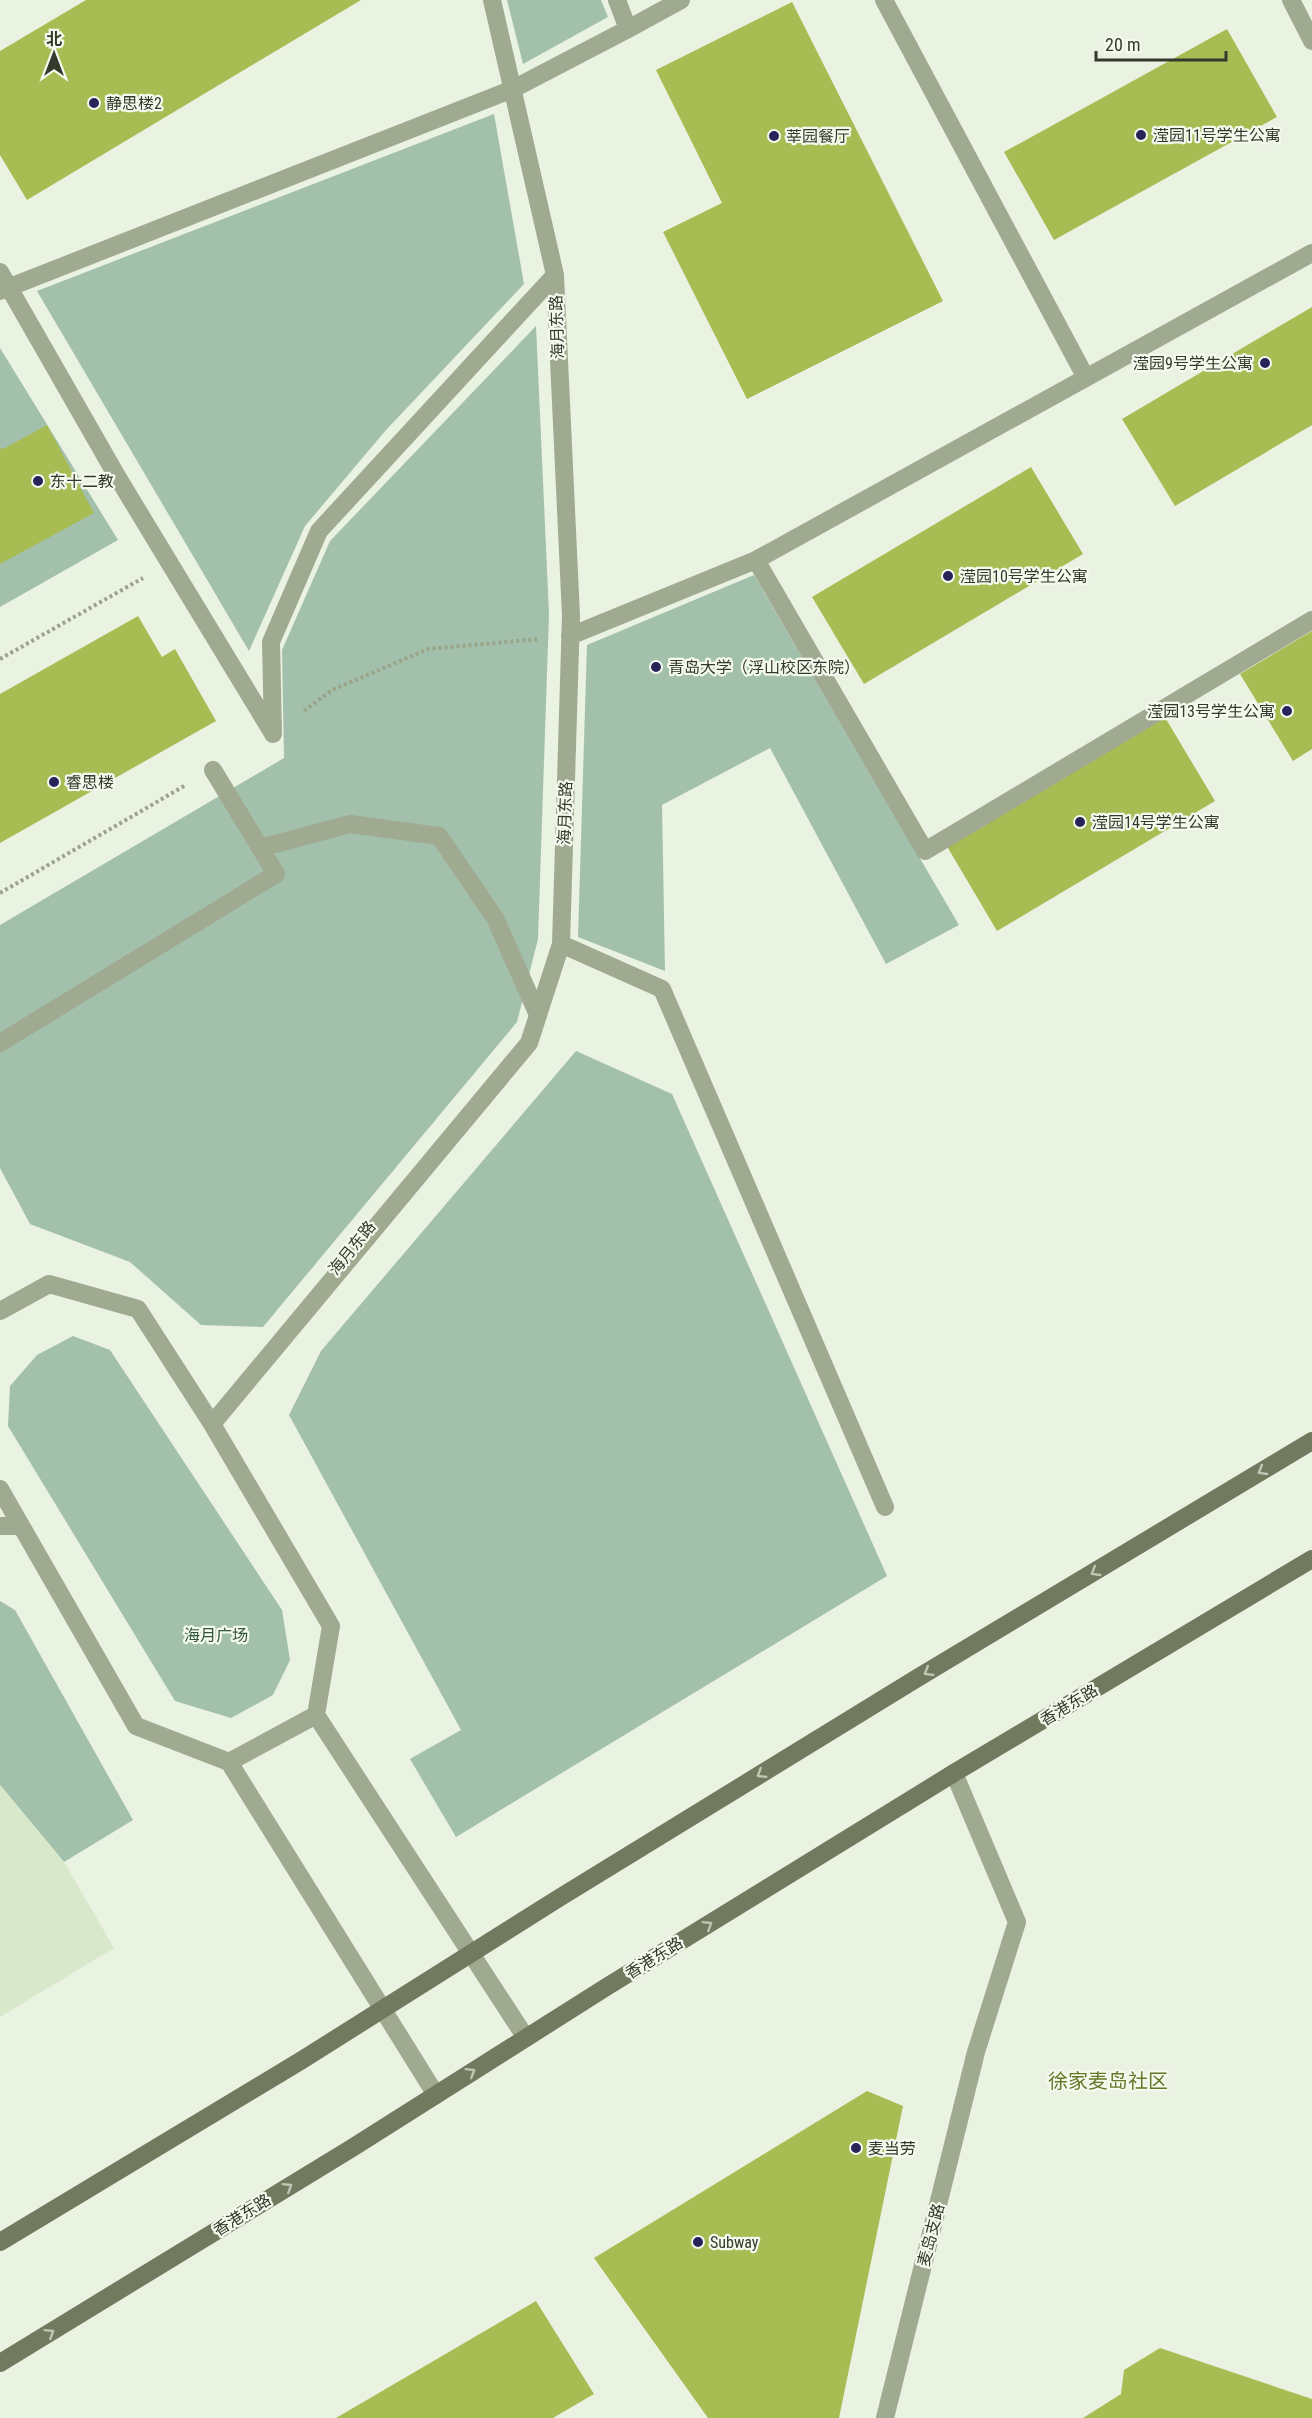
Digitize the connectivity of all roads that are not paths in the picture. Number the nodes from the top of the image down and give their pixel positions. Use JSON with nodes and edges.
{"nodes":[{"id":1,"x":492,"y":0,"type":"edge"},
{"id":2,"x":617,"y":0,"type":"edge"},
{"id":3,"x":681,"y":0,"type":"edge"},
{"id":4,"x":884,"y":0,"type":"edge"},
{"id":5,"x":1291,"y":0,"type":"edge"},
{"id":6,"x":628,"y":29,"type":"junction"},
{"id":7,"x":1312,"y":41,"type":"edge"},
{"id":8,"x":513,"y":89,"type":"junction"},
{"id":9,"x":1312,"y":253,"type":"edge"},
{"id":10,"x":555,"y":275,"type":"junction"},
{"id":11,"x":3,"y":283,"type":"edge"},
{"id":12,"x":1086,"y":378,"type":"junction"},
{"id":13,"x":756,"y":560,"type":"junction"},
{"id":14,"x":1312,"y":620,"type":"edge"},
{"id":15,"x":570,"y":636,"type":"junction"},
{"id":16,"x":213,"y":770,"type":"dead end"},
{"id":17,"x":260,"y":848,"type":"junction"},
{"id":18,"x":561,"y":944,"type":"junction"},
{"id":19,"x":538,"y":1015,"type":"junction"},
{"id":20,"x":0,"y":1043,"type":"edge"},
{"id":21,"x":0,"y":1311,"type":"edge"},
{"id":22,"x":212,"y":1424,"type":"junction"},
{"id":23,"x":1312,"y":1441,"type":"edge"},
{"id":24,"x":0,"y":1489,"type":"edge"},
{"id":25,"x":885,"y":1507,"type":"dead end"},
{"id":26,"x":0,"y":1526,"type":"edge"},
{"id":27,"x":20,"y":1526,"type":"junction"},
{"id":28,"x":1312,"y":1559,"type":"edge"},
{"id":29,"x":316,"y":1715,"type":"junction"},
{"id":30,"x":230,"y":1762,"type":"junction"},
{"id":31,"x":954,"y":1773,"type":"junction"},
{"id":32,"x":472,"y":1953,"type":"junction"},
{"id":33,"x":382,"y":2009,"type":"junction"},
{"id":34,"x":526,"y":2038,"type":"junction"},
{"id":35,"x":436,"y":2094,"type":"junction"},
{"id":36,"x":0,"y":2242,"type":"edge"},
{"id":37,"x":0,"y":2363,"type":"edge"},
{"id":38,"x":885,"y":2418,"type":"edge"}],
"edges":[{"from":1,"to":8,"type":"street","name":"海月东路"},
{"from":2,"to":6,"type":"street"},
{"from":3,"to":6,"type":"street"},
{"from":4,"to":12,"type":"street"},
{"from":5,"to":7,"type":"street"},
{"from":6,"to":8,"type":"street"},
{"from":8,"to":10,"type":"street","name":"海月东路"},
{"from":8,"to":11,"type":"street"},
{"from":9,"to":12,"type":"street"},
{"from":10,"to":11,"type":"street"},
{"from":10,"to":15,"type":"street","name":"海月东路"},
{"from":12,"to":13,"type":"street"},
{"from":13,"to":14,"type":"street"},
{"from":13,"to":15,"type":"street"},
{"from":15,"to":18,"type":"street","name":"海月东路"},
{"from":16,"to":17,"type":"street"},
{"from":17,"to":19,"type":"street"},
{"from":17,"to":20,"type":"street"},
{"from":18,"to":19,"type":"street","name":"海月东路"},
{"from":18,"to":25,"type":"street"},
{"from":19,"to":22,"type":"street","name":"海月东路"},
{"from":21,"to":22,"type":"street"},
{"from":22,"to":29,"type":"street"},
{"from":23,"to":32,"type":"main road","one_way":true},
{"from":24,"to":27,"type":"street"},
{"from":26,"to":27,"type":"street"},
{"from":27,"to":30,"type":"street"},
{"from":28,"to":31,"type":"main road","name":"香港东路"},
{"from":29,"to":30,"type":"street"},
{"from":29,"to":32,"type":"street"},
{"from":30,"to":33,"type":"street"},
{"from":34,"to":31,"type":"main road","name":"香港东路","one_way":true},
{"from":31,"to":38,"type":"street","name":"麦岛支路"},
{"from":32,"to":33,"type":"main road"},
{"from":32,"to":34,"type":"street"},
{"from":33,"to":35,"type":"street"},
{"from":33,"to":36,"type":"main road"},
{"from":35,"to":34,"type":"main road","name":"香港东路","one_way":true},
{"from":37,"to":35,"type":"main road","name":"香港东路","one_way":true}]}
